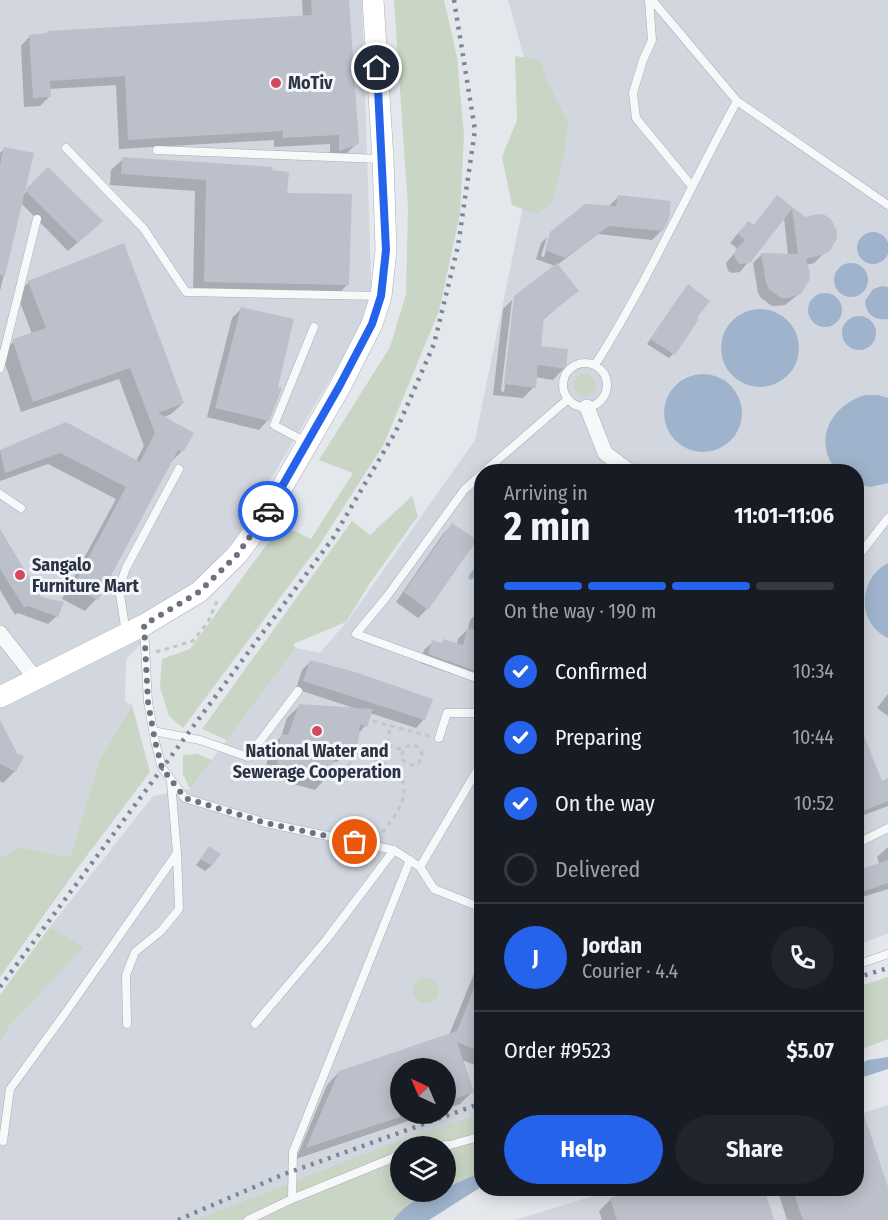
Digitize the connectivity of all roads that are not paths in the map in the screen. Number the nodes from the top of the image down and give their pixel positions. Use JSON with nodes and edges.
{"nodes":[{"id":1,"x":373,"y":0,"type":"edge"},
{"id":2,"x":650,"y":0,"type":"edge"},
{"id":3,"x":737,"y":101,"type":"junction"},
{"id":4,"x":66,"y":148,"type":"dead end"},
{"id":5,"x":157,"y":150,"type":"dead end"},
{"id":6,"x":383,"y":159,"type":"junction"},
{"id":7,"x":691,"y":185,"type":"junction"},
{"id":8,"x":888,"y":205,"type":"edge"},
{"id":9,"x":37,"y":219,"type":"dead end"},
{"id":10,"x":381,"y":296,"type":"junction"},
{"id":11,"x":314,"y":327,"type":"dead end"},
{"id":12,"x":595,"y":366,"type":"junction"},
{"id":13,"x":0,"y":368,"type":"edge"},
{"id":14,"x":568,"y":399,"type":"junction"},
{"id":15,"x":587,"y":407,"type":"junction"},
{"id":16,"x":307,"y":443,"type":"junction"},
{"id":17,"x":492,"y":464,"type":"edge"},
{"id":18,"x":620,"y":464,"type":"edge"},
{"id":19,"x":179,"y":469,"type":"dead end"},
{"id":20,"x":474,"y":481,"type":"edge"},
{"id":21,"x":0,"y":494,"type":"edge"},
{"id":22,"x":21,"y":508,"type":"dead end"},
{"id":23,"x":888,"y":519,"type":"edge"},
{"id":24,"x":864,"y":549,"type":"edge"},
{"id":25,"x":135,"y":630,"type":"junction"},
{"id":26,"x":0,"y":633,"type":"edge"},
{"id":27,"x":474,"y":677,"type":"edge"},
{"id":28,"x":36,"y":679,"type":"junction"},
{"id":29,"x":298,"y":691,"type":"dead end"},
{"id":30,"x":0,"y":697,"type":"edge"},
{"id":31,"x":474,"y":713,"type":"edge"},
{"id":32,"x":153,"y":731,"type":"junction"},
{"id":33,"x":439,"y":738,"type":"road end"},
{"id":34,"x":474,"y":776,"type":"edge"},
{"id":35,"x":171,"y":780,"type":"junction"},
{"id":36,"x":888,"y":828,"type":"edge"},
{"id":37,"x":864,"y":840,"type":"edge"},
{"id":38,"x":394,"y":850,"type":"junction"},
{"id":39,"x":177,"y":853,"type":"junction"},
{"id":40,"x":410,"y":860,"type":"junction"},
{"id":41,"x":420,"y":867,"type":"junction"},
{"id":42,"x":474,"y":905,"type":"edge"},
{"id":43,"x":888,"y":954,"type":"edge"},
{"id":44,"x":864,"y":962,"type":"edge"},
{"id":45,"x":127,"y":1024,"type":"dead end"},
{"id":46,"x":255,"y":1024,"type":"dead end"},
{"id":47,"x":474,"y":1138,"type":"edge"},
{"id":48,"x":3,"y":1142,"type":"dead end"},
{"id":49,"x":456,"y":1143,"type":"edge"},
{"id":50,"x":390,"y":1159,"type":"edge"},
{"id":51,"x":292,"y":1199,"type":"junction"},
{"id":52,"x":248,"y":1220,"type":"edge"}],
"edges":[{"from":1,"to":6,"type":"main road"},
{"from":2,"to":3,"type":"lane"},
{"from":2,"to":7,"type":"lane"},
{"from":3,"to":7,"type":"lane"},
{"from":3,"to":8,"type":"lane"},
{"from":4,"to":10,"type":"lane"},
{"from":5,"to":6,"type":"lane"},
{"from":6,"to":10,"type":"main road"},
{"from":7,"to":12,"type":"lane"},
{"from":9,"to":13,"type":"lane"},
{"from":10,"to":16,"type":"main road"},
{"from":11,"to":16,"type":"lane"},
{"from":12,"to":14,"type":"lane"},
{"from":12,"to":15,"type":"lane"},
{"from":14,"to":15,"type":"lane"},
{"from":14,"to":17,"type":"lane"},
{"from":15,"to":18,"type":"street"},
{"from":16,"to":25,"type":"main road"},
{"from":19,"to":25,"type":"lane"},
{"from":20,"to":27,"type":"lane"},
{"from":21,"to":22,"type":"lane"},
{"from":23,"to":24,"type":"lane"},
{"from":25,"to":28,"type":"main road"},
{"from":25,"to":32,"type":"lane"},
{"from":26,"to":28,"type":"street"},
{"from":28,"to":30,"type":"main road"},
{"from":29,"to":32,"type":"lane"},
{"from":31,"to":33,"type":"lane"},
{"from":32,"to":35,"type":"lane"},
{"from":34,"to":41,"type":"lane"},
{"from":35,"to":38,"type":"lane"},
{"from":35,"to":39,"type":"lane"},
{"from":36,"to":37,"type":"lane"},
{"from":38,"to":40,"type":"lane"},
{"from":38,"to":46,"type":"lane"},
{"from":39,"to":45,"type":"lane"},
{"from":39,"to":48,"type":"lane"},
{"from":40,"to":41,"type":"lane"},
{"from":40,"to":51,"type":"lane"},
{"from":41,"to":42,"type":"lane"},
{"from":43,"to":44,"type":"lane"},
{"from":47,"to":49,"type":"lane"},
{"from":50,"to":51,"type":"lane"},
{"from":51,"to":52,"type":"lane"}]}
